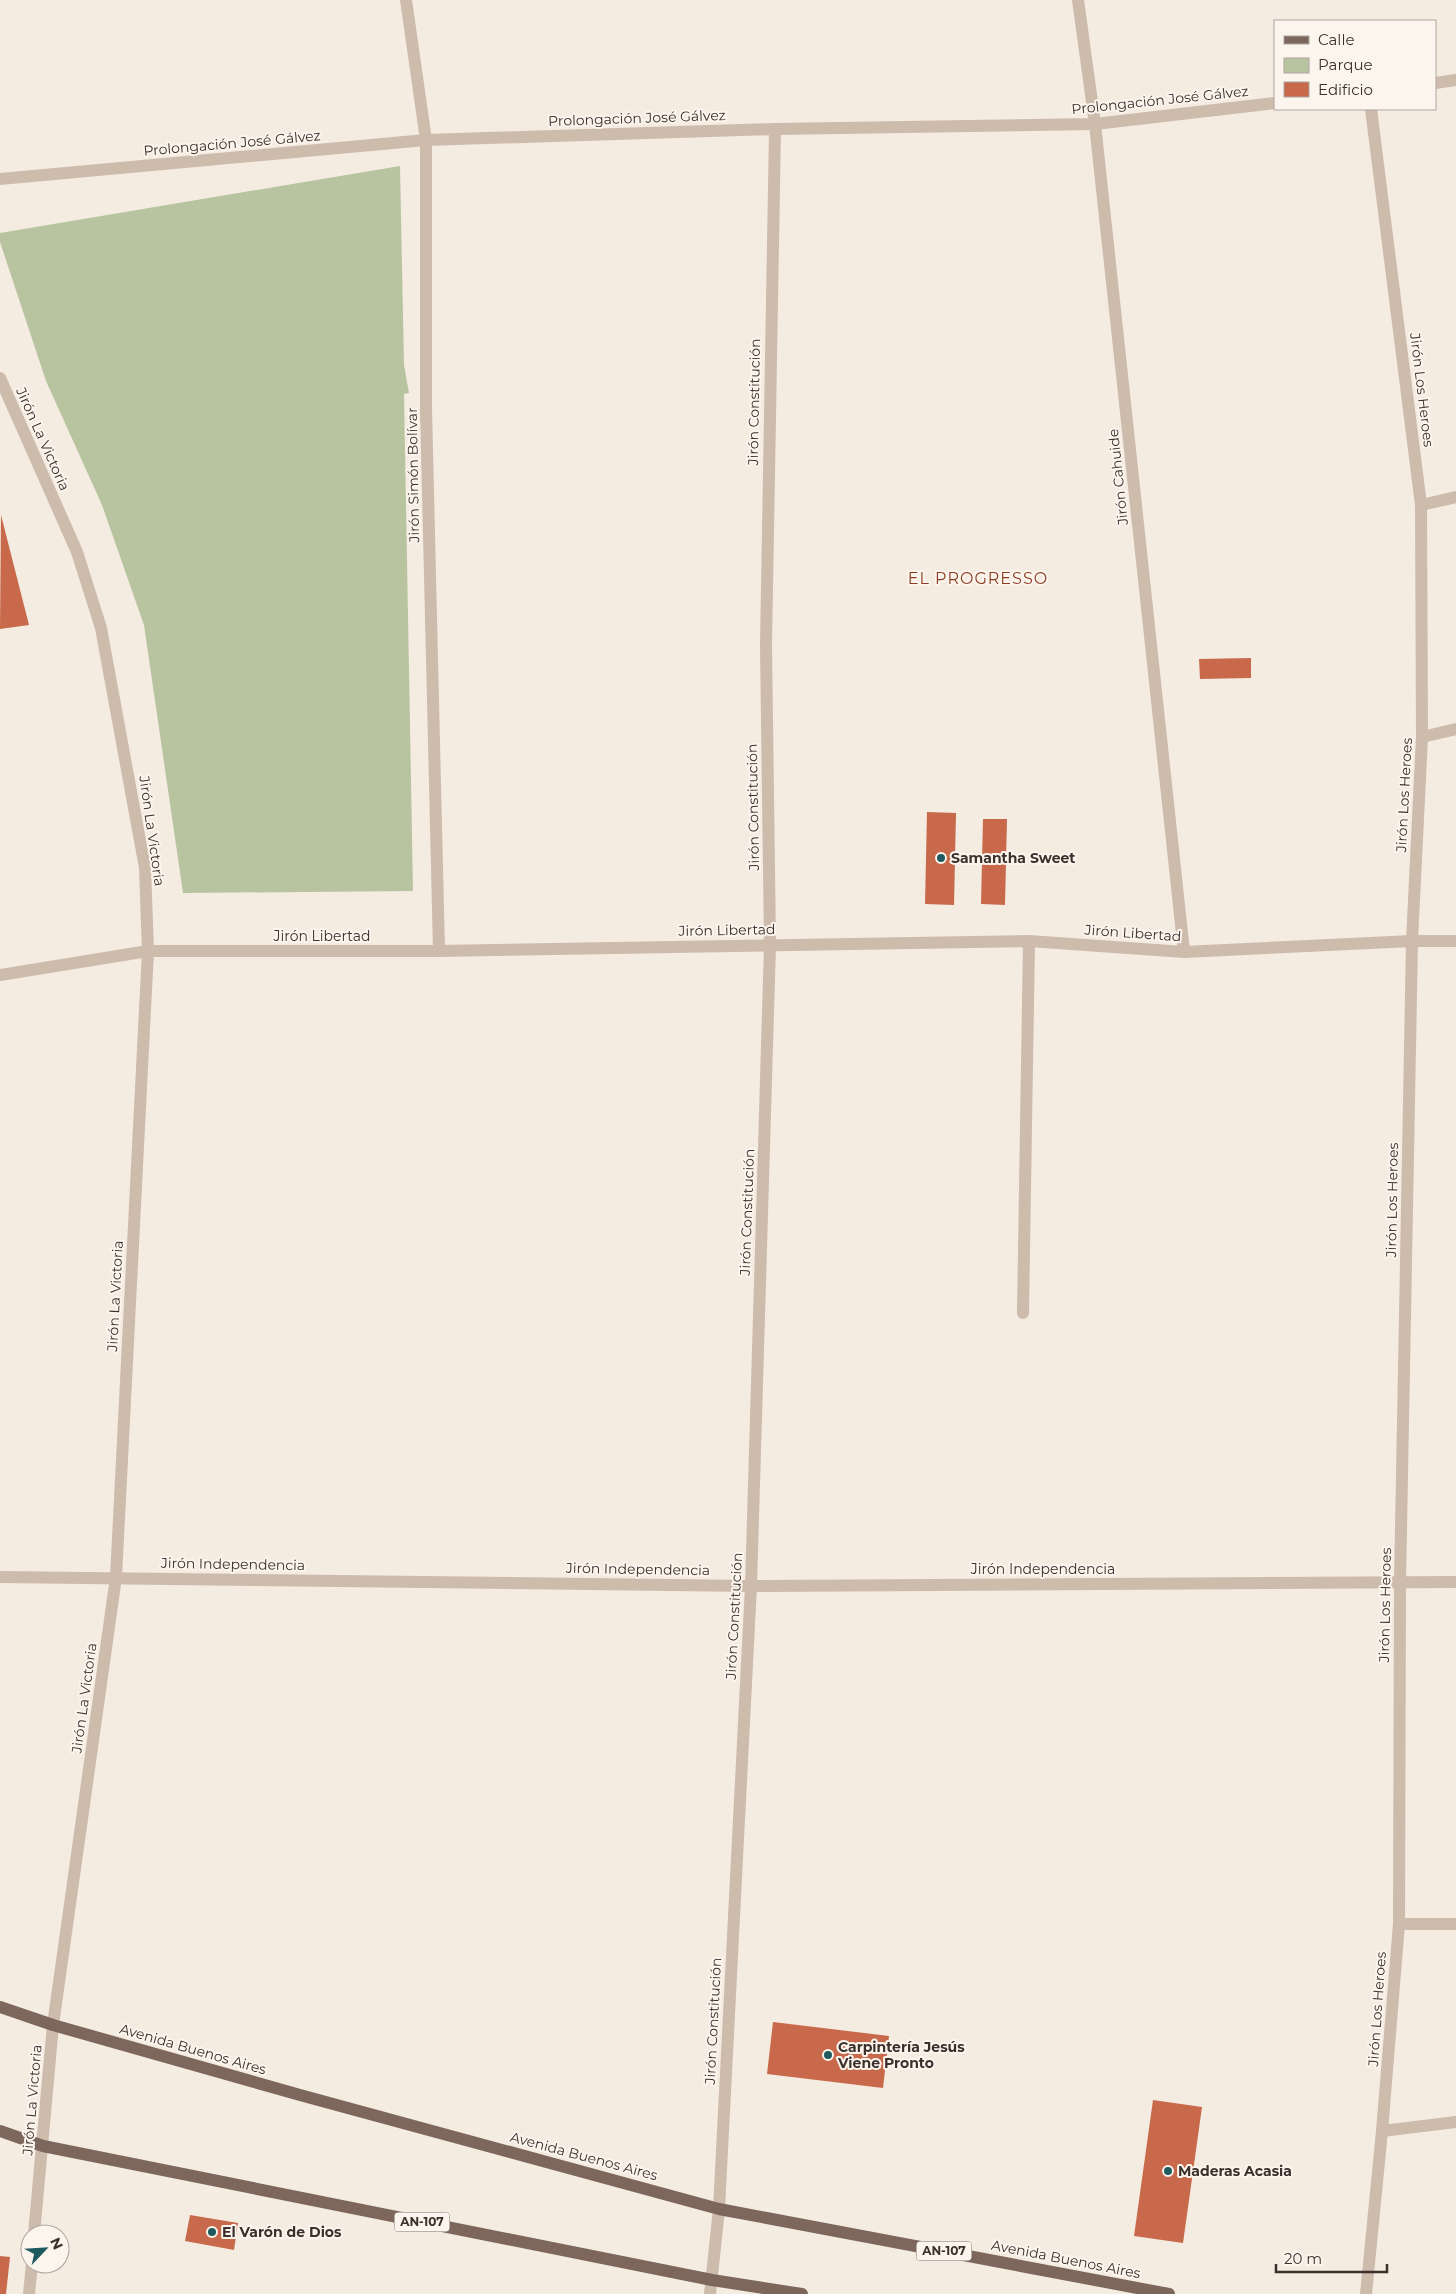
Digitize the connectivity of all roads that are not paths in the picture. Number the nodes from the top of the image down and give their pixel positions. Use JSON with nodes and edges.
{"nodes":[{"id":1,"x":406,"y":0,"type":"edge"},
{"id":2,"x":1078,"y":0,"type":"edge"},
{"id":3,"x":1456,"y":80,"type":"edge"},
{"id":4,"x":1436,"y":83,"type":"edge"},
{"id":5,"x":1274,"y":103,"type":"edge"},
{"id":6,"x":1371,"y":110,"type":"edge"},
{"id":7,"x":1095,"y":124,"type":"junction"},
{"id":8,"x":775,"y":129,"type":"junction"},
{"id":9,"x":426,"y":140,"type":"junction"},
{"id":10,"x":0,"y":179,"type":"edge"},
{"id":11,"x":0,"y":378,"type":"edge"},
{"id":12,"x":1456,"y":497,"type":"edge"},
{"id":13,"x":1421,"y":505,"type":"junction"},
{"id":14,"x":1456,"y":729,"type":"edge"},
{"id":15,"x":1422,"y":737,"type":"junction"},
{"id":16,"x":1029,"y":941,"type":"junction"},
{"id":17,"x":1412,"y":941,"type":"junction"},
{"id":18,"x":1456,"y":941,"type":"edge"},
{"id":19,"x":770,"y":944,"type":"junction"},
{"id":20,"x":148,"y":951,"type":"junction"},
{"id":21,"x":439,"y":951,"type":"junction"},
{"id":22,"x":1184,"y":952,"type":"junction"},
{"id":23,"x":0,"y":975,"type":"edge"},
{"id":24,"x":1023,"y":1313,"type":"dead end"},
{"id":25,"x":0,"y":1577,"type":"edge"},
{"id":26,"x":116,"y":1577,"type":"junction"},
{"id":27,"x":1400,"y":1582,"type":"junction"},
{"id":28,"x":1456,"y":1582,"type":"edge"},
{"id":29,"x":751,"y":1586,"type":"junction"},
{"id":30,"x":1399,"y":1924,"type":"junction"},
{"id":31,"x":1456,"y":1924,"type":"edge"},
{"id":32,"x":0,"y":2008,"type":"edge"},
{"id":33,"x":53,"y":2025,"type":"junction"},
{"id":34,"x":1456,"y":2122,"type":"edge"},
{"id":35,"x":0,"y":2131,"type":"edge"},
{"id":36,"x":1382,"y":2131,"type":"junction"},
{"id":37,"x":43,"y":2146,"type":"junction"},
{"id":38,"x":719,"y":2209,"type":"junction"},
{"id":39,"x":35,"y":2224,"type":"edge"},
{"id":40,"x":31,"y":2274,"type":"edge"},
{"id":41,"x":712,"y":2280,"type":"junction"},
{"id":42,"x":29,"y":2294,"type":"edge"},
{"id":43,"x":710,"y":2294,"type":"edge"},
{"id":44,"x":802,"y":2294,"type":"edge"},
{"id":45,"x":1169,"y":2294,"type":"edge"},
{"id":46,"x":1366,"y":2294,"type":"edge"}],
"edges":[{"from":1,"to":9,"type":"street","name":"Jirón Simón Bolívar"},
{"from":2,"to":7,"type":"street","name":"Jirón Cahuide"},
{"from":3,"to":4,"type":"street"},
{"from":5,"to":7,"type":"street","name":"Prolongación José Gálvez"},
{"from":6,"to":13,"type":"street","name":"Jirón Los Heroes"},
{"from":7,"to":8,"type":"street","name":"Prolongación José Gálvez"},
{"from":7,"to":22,"type":"street","name":"Jirón Cahuide"},
{"from":8,"to":9,"type":"street","name":"Prolongación José Gálvez"},
{"from":8,"to":19,"type":"street","name":"Jirón Constitución"},
{"from":9,"to":10,"type":"street","name":"Prolongación José Gálvez"},
{"from":9,"to":21,"type":"street","name":"Jirón Simón Bolívar"},
{"from":11,"to":20,"type":"street","name":"Jirón La Victoria"},
{"from":12,"to":13,"type":"street"},
{"from":13,"to":15,"type":"street","name":"Jirón Los Heroes"},
{"from":14,"to":15,"type":"street"},
{"from":15,"to":17,"type":"street","name":"Jirón Los Heroes"},
{"from":16,"to":19,"type":"street","name":"Jirón Libertad"},
{"from":16,"to":22,"type":"street","name":"Jirón Libertad"},
{"from":16,"to":24,"type":"street"},
{"from":17,"to":18,"type":"street","name":"Jirón Libertad"},
{"from":17,"to":22,"type":"street","name":"Jirón Libertad"},
{"from":17,"to":27,"type":"street","name":"Jirón Los Heroes"},
{"from":19,"to":21,"type":"street","name":"Jirón Libertad"},
{"from":19,"to":29,"type":"street","name":"Jirón Constitución"},
{"from":20,"to":21,"type":"street","name":"Jirón Libertad"},
{"from":20,"to":23,"type":"street","name":"Jirón Libertad"},
{"from":20,"to":26,"type":"street","name":"Jirón La Victoria"},
{"from":25,"to":26,"type":"street","name":"Jirón Independencia"},
{"from":26,"to":29,"type":"street","name":"Jirón Independencia"},
{"from":26,"to":33,"type":"street","name":"Jirón La Victoria"},
{"from":27,"to":28,"type":"street","name":"Jirón Independencia"},
{"from":27,"to":29,"type":"street","name":"Jirón Independencia"},
{"from":27,"to":30,"type":"street","name":"Jirón Los Heroes"},
{"from":29,"to":38,"type":"street","name":"Jirón Constitución"},
{"from":30,"to":31,"type":"street"},
{"from":30,"to":36,"type":"street","name":"Jirón Los Heroes"},
{"from":32,"to":33,"type":"main road","name":"Avenida Buenos Aires","number":"AN-107"},
{"from":33,"to":37,"type":"street","name":"Jirón La Victoria"},
{"from":33,"to":38,"type":"main road","name":"Avenida Buenos Aires","number":"AN-107"},
{"from":34,"to":36,"type":"street"},
{"from":35,"to":37,"type":"main road","number":"AN-107"},
{"from":36,"to":46,"type":"street","name":"Jirón Los Heroes"},
{"from":37,"to":39,"type":"street","name":"Jirón La Victoria"},
{"from":37,"to":41,"type":"main road","number":"AN-107"},
{"from":38,"to":41,"type":"street","name":"Jirón Constitución"},
{"from":38,"to":45,"type":"main road","name":"Avenida Buenos Aires","number":"AN-107"},
{"from":40,"to":42,"type":"street"},
{"from":41,"to":43,"type":"street","name":"Jirón Constitución"},
{"from":41,"to":44,"type":"main road","number":"AN-107"}]}
